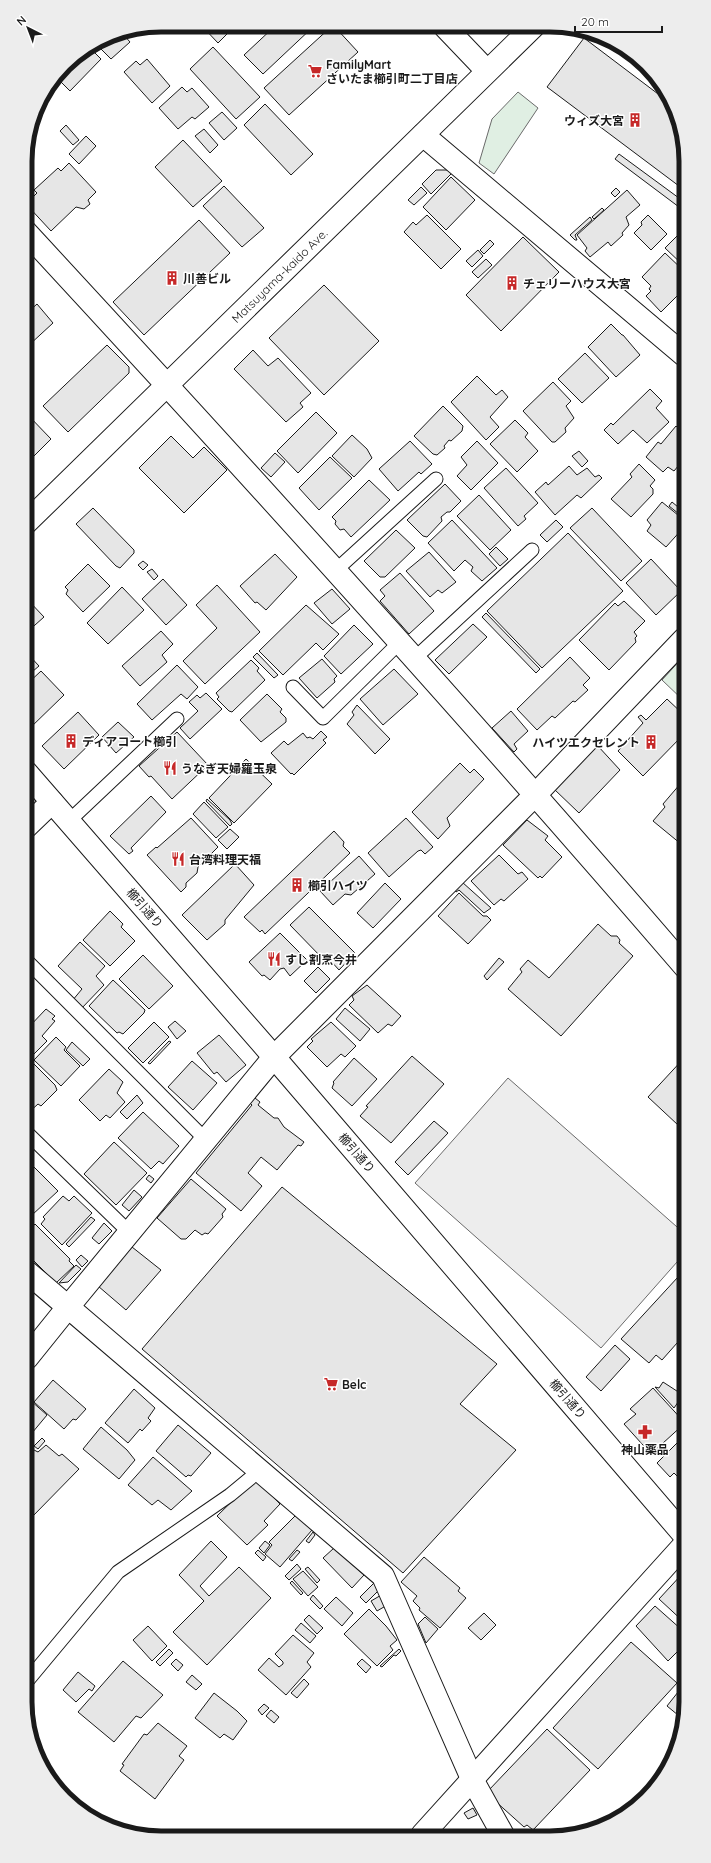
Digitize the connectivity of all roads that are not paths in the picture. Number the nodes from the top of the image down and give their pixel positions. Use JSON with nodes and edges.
{"nodes":[{"id":1,"x":450,"y":32,"type":"edge"},
{"id":2,"x":528,"y":32,"type":"edge"},
{"id":3,"x":487,"y":71,"type":"junction"},
{"id":4,"x":423,"y":135,"type":"junction"},
{"id":5,"x":32,"y":239,"type":"edge"},
{"id":6,"x":679,"y":351,"type":"edge"},
{"id":7,"x":167,"y":384,"type":"junction"},
{"id":8,"x":436,"y":479,"type":"dead end"},
{"id":9,"x":32,"y":517,"type":"edge"},
{"id":10,"x":532,"y":550,"type":"dead end"},
{"id":11,"x":335,"y":571,"type":"junction"},
{"id":12,"x":400,"y":642,"type":"junction"},
{"id":13,"x":679,"y":644,"type":"edge"},
{"id":14,"x":414,"y":658,"type":"junction"},
{"id":15,"x":293,"y":687,"type":"dead end"},
{"id":16,"x":178,"y":719,"type":"dead end"},
{"id":17,"x":32,"y":779,"type":"edge"},
{"id":18,"x":536,"y":794,"type":"junction"},
{"id":19,"x":52,"y":802,"type":"junction"},
{"id":20,"x":32,"y":821,"type":"edge"},
{"id":21,"x":68,"y":821,"type":"junction"},
{"id":22,"x":679,"y":960,"type":"edge"},
{"id":23,"x":32,"y":967,"type":"edge"},
{"id":24,"x":274,"y":1057,"type":"junction"},
{"id":25,"x":32,"y":1137,"type":"edge"},
{"id":26,"x":206,"y":1140,"type":"junction"},
{"id":27,"x":129,"y":1232,"type":"junction"},
{"id":28,"x":32,"y":1276,"type":"edge"},
{"id":29,"x":68,"y":1307,"type":"junction"},
{"id":30,"x":32,"y":1352,"type":"edge"},
{"id":31,"x":259,"y":1471,"type":"junction"},
{"id":32,"x":679,"y":1528,"type":"edge"},
{"id":33,"x":679,"y":1552,"type":"edge"},
{"id":34,"x":32,"y":1675,"type":"edge"},
{"id":35,"x":473,"y":1781,"type":"junction"},
{"id":36,"x":426,"y":1831,"type":"edge"},
{"id":37,"x":501,"y":1831,"type":"edge"}],
"edges":[{"from":1,"to":3,"type":"street"},
{"from":2,"to":3,"type":"street","name":"Matsuyama-kaido Ave."},
{"from":3,"to":4,"type":"street","name":"Matsuyama-kaido Ave."},
{"from":4,"to":6,"type":"street"},
{"from":4,"to":7,"type":"street","name":"Matsuyama-kaido Ave."},
{"from":5,"to":7,"type":"street"},
{"from":7,"to":9,"type":"street","name":"Matsuyama-kaido Ave."},
{"from":7,"to":11,"type":"street"},
{"from":8,"to":11,"type":"lane"},
{"from":10,"to":14,"type":"lane"},
{"from":11,"to":12,"type":"street"},
{"from":12,"to":14,"type":"street"},
{"from":12,"to":15,"type":"lane"},
{"from":13,"to":18,"type":"street"},
{"from":14,"to":18,"type":"street"},
{"from":16,"to":21,"type":"lane"},
{"from":17,"to":19,"type":"street","name":"櫛引通り"},
{"from":18,"to":22,"type":"street"},
{"from":18,"to":24,"type":"street"},
{"from":19,"to":20,"type":"street"},
{"from":19,"to":21,"type":"street","name":"櫛引通り"},
{"from":21,"to":24,"type":"street","name":"櫛引通り"},
{"from":23,"to":26,"type":"lane"},
{"from":24,"to":26,"type":"street"},
{"from":24,"to":32,"type":"street","name":"櫛引通り"},
{"from":25,"to":27,"type":"lane"},
{"from":26,"to":27,"type":"street"},
{"from":27,"to":29,"type":"street"},
{"from":28,"to":29,"type":"street"},
{"from":29,"to":30,"type":"street"},
{"from":29,"to":31,"type":"street"},
{"from":31,"to":34,"type":"lane"},
{"from":31,"to":35,"type":"street"},
{"from":33,"to":35,"type":"street"},
{"from":35,"to":36,"type":"street"},
{"from":35,"to":37,"type":"street"}]}
